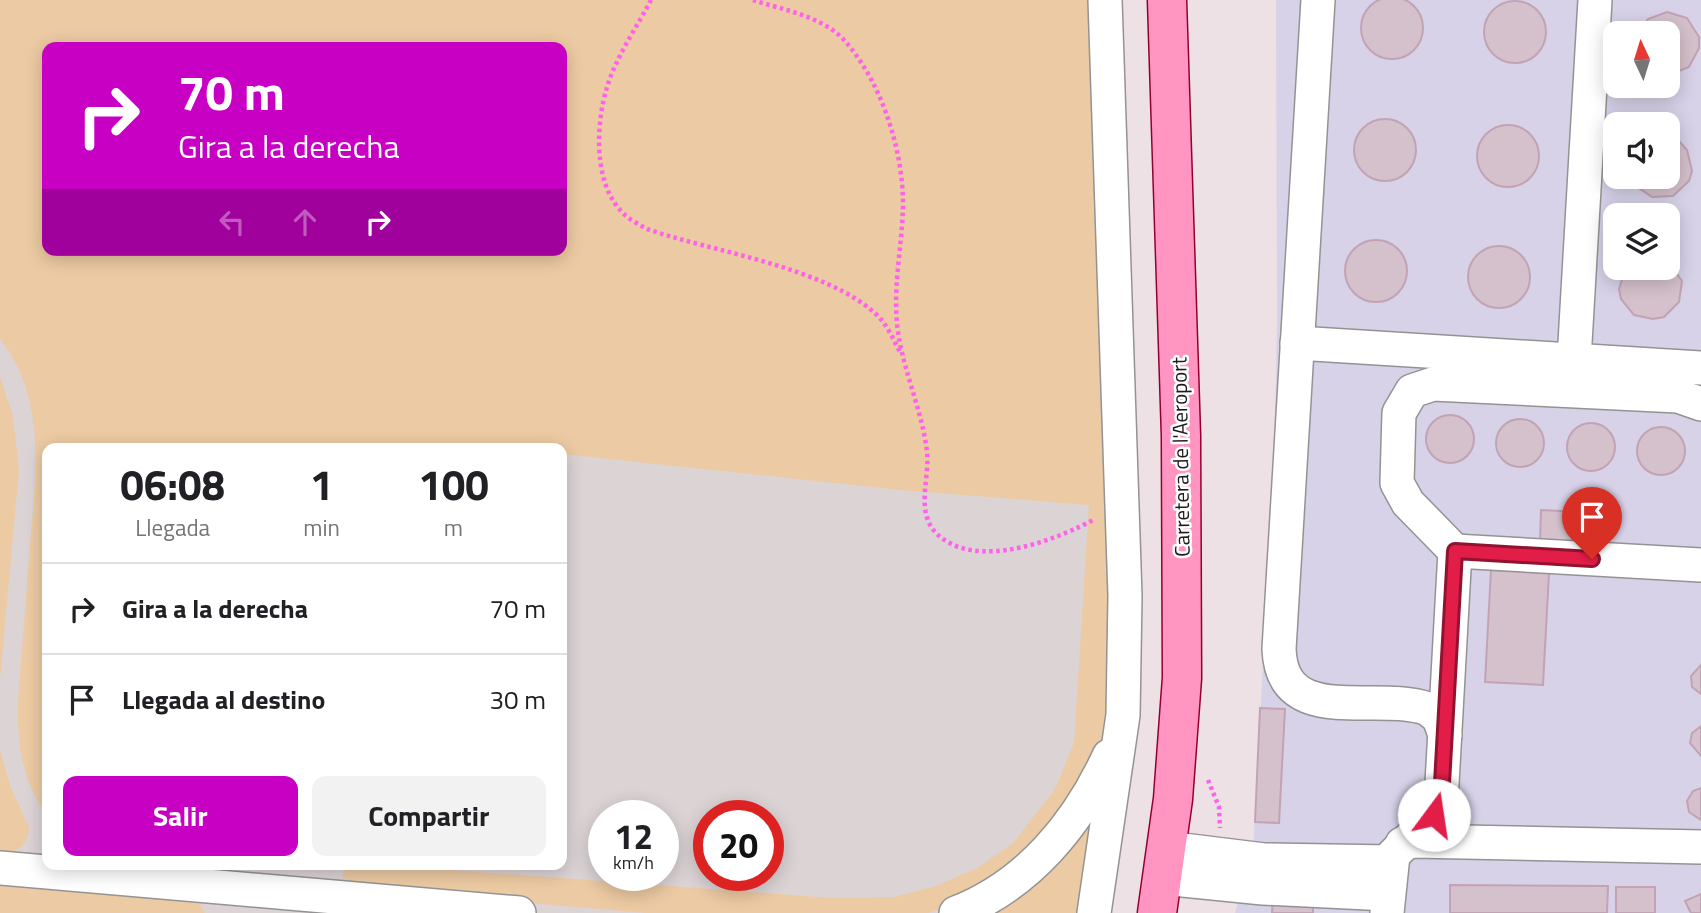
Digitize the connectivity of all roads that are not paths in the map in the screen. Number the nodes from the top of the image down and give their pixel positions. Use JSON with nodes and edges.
{"nodes":[{"id":1,"x":1105,"y":0,"type":"edge"},
{"id":2,"x":1167,"y":0,"type":"edge"},
{"id":3,"x":1318,"y":0,"type":"edge"},
{"id":4,"x":1595,"y":0,"type":"edge"},
{"id":5,"x":1297,"y":343,"type":"junction"},
{"id":6,"x":1574,"y":360,"type":"junction"},
{"id":7,"x":1701,"y":368,"type":"edge"},
{"id":8,"x":1701,"y":404,"type":"edge"},
{"id":9,"x":1455,"y":551,"type":"junction"},
{"id":10,"x":1701,"y":565,"type":"edge"},
{"id":11,"x":1123,"y":715,"type":"junction"},
{"id":12,"x":1445,"y":735,"type":"junction"},
{"id":13,"x":1701,"y":847,"type":"edge"},
{"id":14,"x":0,"y":868,"type":"edge"},
{"id":15,"x":1392,"y":878,"type":"edge"},
{"id":16,"x":1162,"y":880,"type":"edge"},
{"id":17,"x":519,"y":913,"type":"edge"},
{"id":18,"x":956,"y":913,"type":"edge"},
{"id":19,"x":1094,"y":913,"type":"edge"}],
"edges":[{"from":1,"to":11,"type":"lane"},
{"from":2,"to":16,"type":"main road","name":"Carretera de l'Aeroport"},
{"from":3,"to":5,"type":"lane"},
{"from":4,"to":6,"type":"lane"},
{"from":5,"to":6,"type":"lane"},
{"from":5,"to":12,"type":"lane"},
{"from":6,"to":7,"type":"lane"},
{"from":8,"to":9,"type":"lane"},
{"from":9,"to":10,"type":"lane"},
{"from":9,"to":12,"type":"lane"},
{"from":11,"to":18,"type":"lane"},
{"from":11,"to":19,"type":"lane"},
{"from":12,"to":15,"type":"lane"},
{"from":13,"to":15,"type":"lane"},
{"from":14,"to":17,"type":"lane"},
{"from":15,"to":16,"type":"lane"}]}
